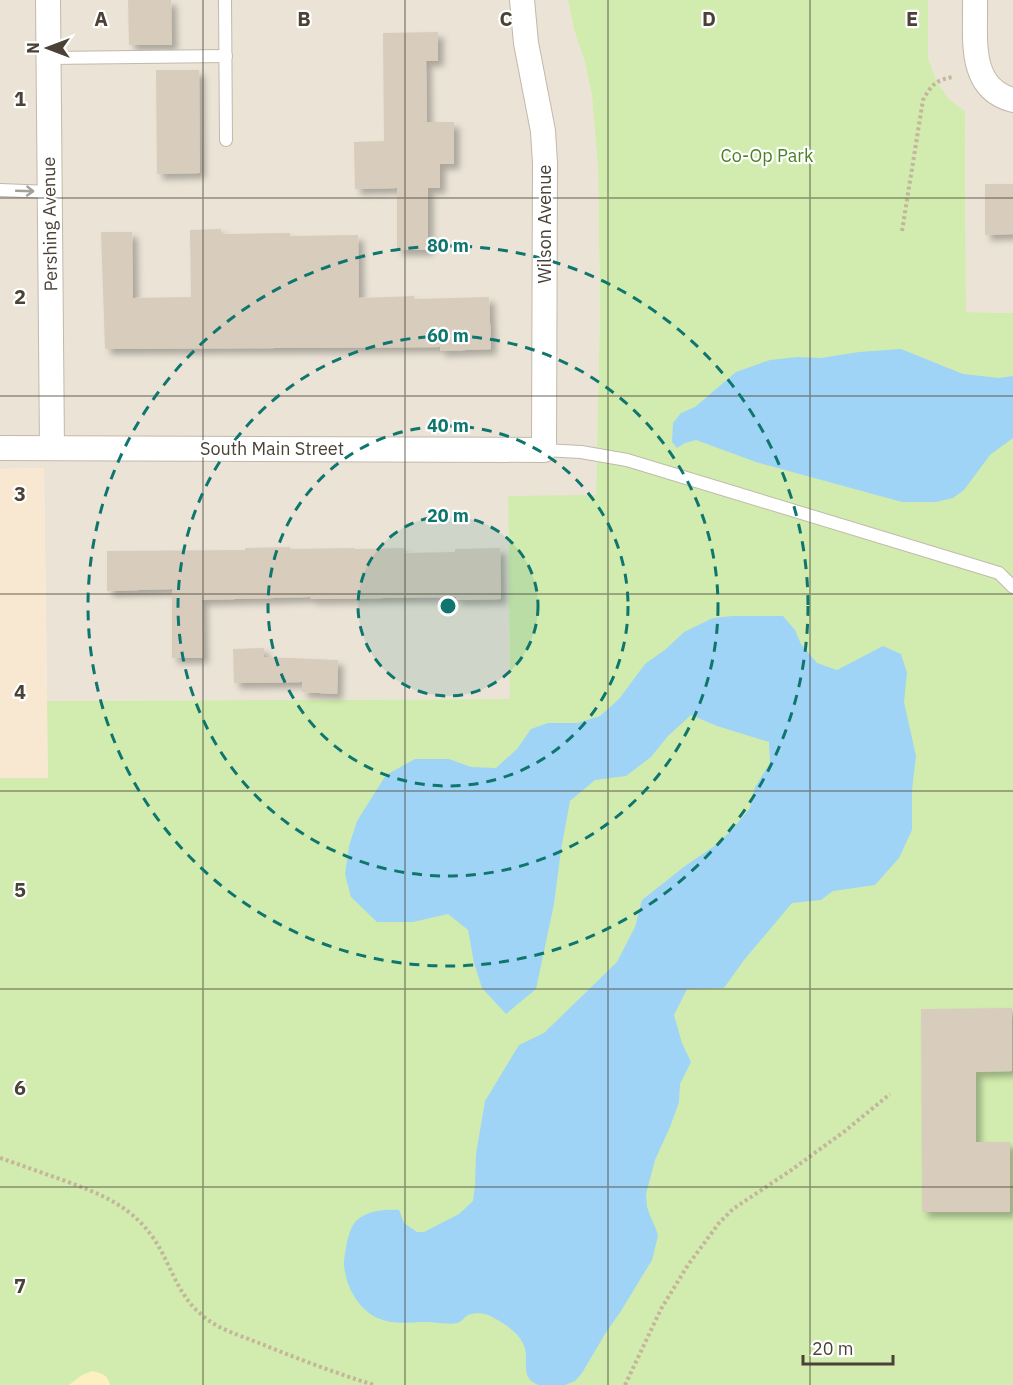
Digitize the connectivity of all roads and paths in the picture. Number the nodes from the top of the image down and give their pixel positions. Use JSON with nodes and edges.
{"nodes":[{"id":1,"x":48,"y":0,"type":"edge"},
{"id":2,"x":225,"y":0,"type":"edge"},
{"id":3,"x":522,"y":0,"type":"edge"},
{"id":4,"x":975,"y":0,"type":"edge"},
{"id":5,"x":226,"y":56,"type":"junction"},
{"id":6,"x":49,"y":58,"type":"junction"},
{"id":7,"x":986,"y":83,"type":"junction"},
{"id":8,"x":1013,"y":100,"type":"edge"},
{"id":9,"x":226,"y":140,"type":"dead end"},
{"id":10,"x":0,"y":190,"type":"edge"},
{"id":11,"x":50,"y":192,"type":"junction"},
{"id":12,"x":902,"y":231,"type":"dead end"},
{"id":13,"x":0,"y":448,"type":"edge"},
{"id":14,"x":52,"y":448,"type":"junction"},
{"id":15,"x":544,"y":450,"type":"junction"},
{"id":16,"x":1013,"y":587,"type":"edge"},
{"id":17,"x":890,"y":1094,"type":"dead end"},
{"id":18,"x":0,"y":1158,"type":"edge"},
{"id":19,"x":374,"y":1385,"type":"edge"},
{"id":20,"x":625,"y":1385,"type":"edge"}],
"edges":[{"from":1,"to":6,"type":"street","name":"Pershing Avenue"},
{"from":2,"to":5,"type":"lane"},
{"from":3,"to":15,"type":"street","name":"Wilson Avenue"},
{"from":4,"to":7,"type":"street"},
{"from":5,"to":6,"type":"lane"},
{"from":5,"to":9,"type":"lane"},
{"from":6,"to":11,"type":"street","name":"Pershing Avenue"},
{"from":7,"to":8,"type":"street"},
{"from":7,"to":12,"type":"path"},
{"from":10,"to":11,"type":"lane","one_way":true},
{"from":11,"to":14,"type":"street","name":"Pershing Avenue"},
{"from":13,"to":14,"type":"street","name":"South Main Street"},
{"from":14,"to":15,"type":"street","name":"South Main Street"},
{"from":15,"to":16,"type":"lane"},
{"from":17,"to":20,"type":"path"},
{"from":18,"to":19,"type":"path"}]}
